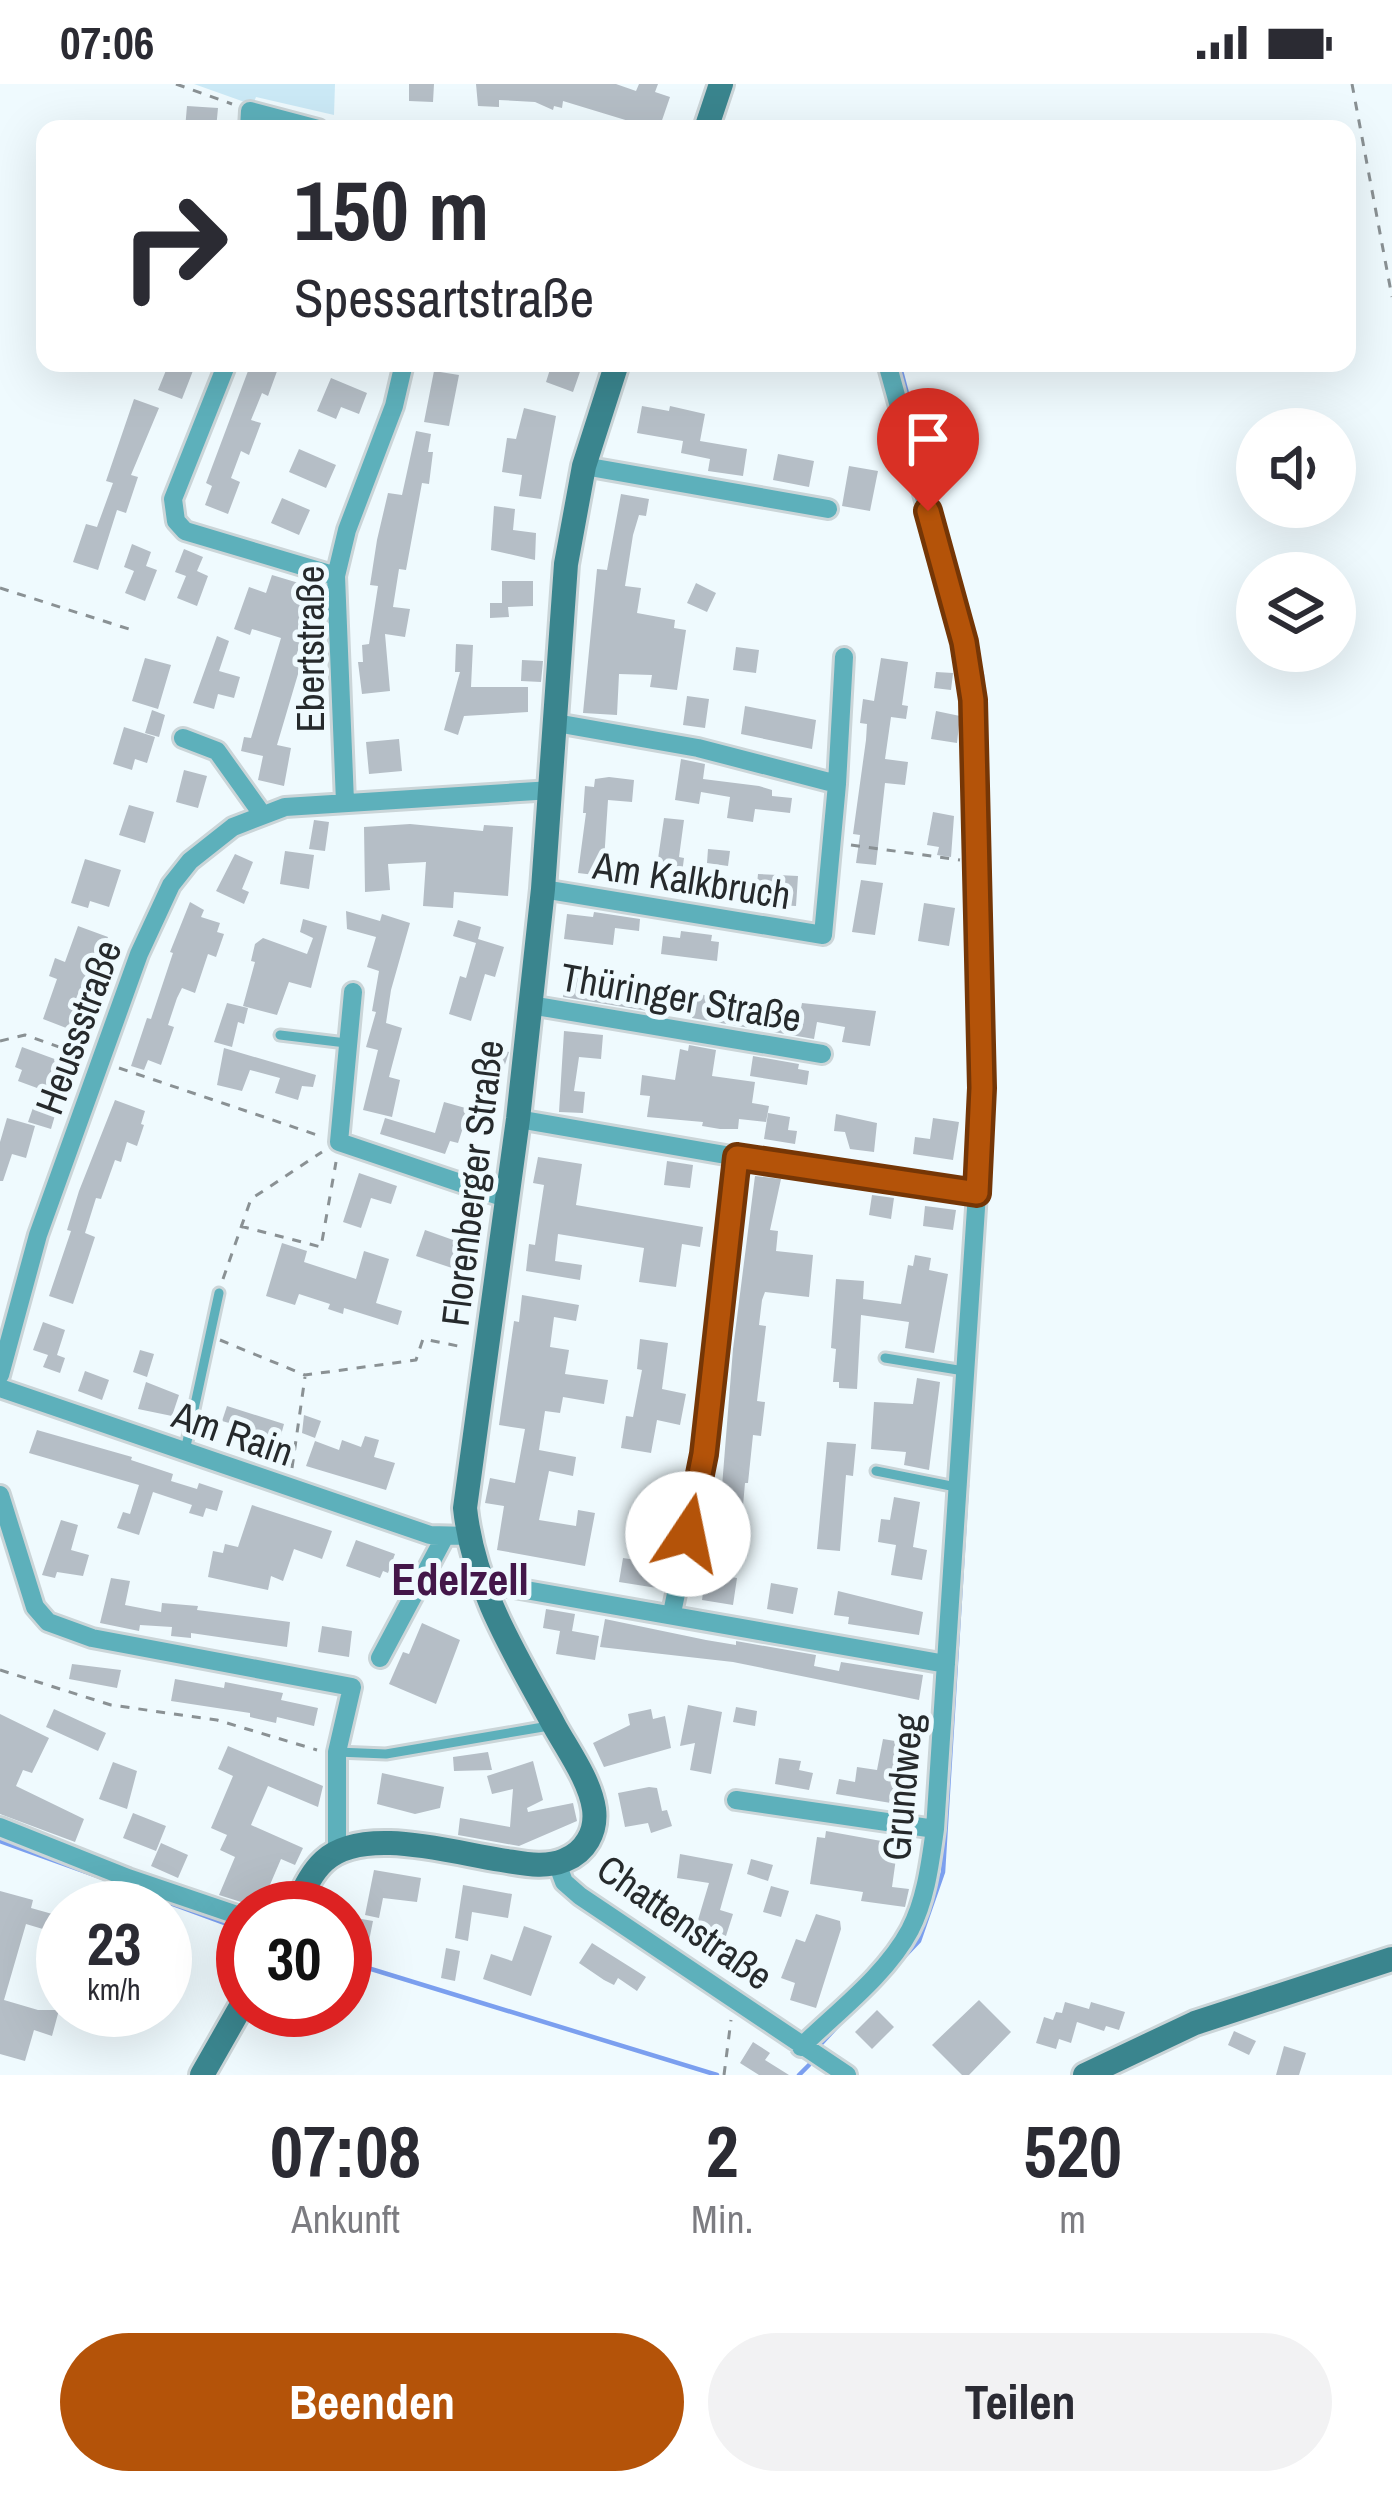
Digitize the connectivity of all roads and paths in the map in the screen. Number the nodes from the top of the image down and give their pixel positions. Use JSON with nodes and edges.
{"nodes":[{"id":1,"x":176,"y":84,"type":"edge"},
{"id":2,"x":721,"y":84,"type":"edge"},
{"id":3,"x":1352,"y":84,"type":"edge"},
{"id":4,"x":250,"y":120,"type":"edge"},
{"id":5,"x":709,"y":120,"type":"edge"},
{"id":6,"x":1392,"y":297,"type":"edge"},
{"id":7,"x":222,"y":372,"type":"edge"},
{"id":8,"x":402,"y":372,"type":"edge"},
{"id":9,"x":614,"y":372,"type":"edge"},
{"id":10,"x":889,"y":372,"type":"edge"},
{"id":11,"x":584,"y":466,"type":"junction"},
{"id":12,"x":828,"y":509,"type":"dead end"},
{"id":13,"x":336,"y":576,"type":"junction"},
{"id":14,"x":0,"y":588,"type":"edge"},
{"id":15,"x":132,"y":630,"type":"dead end"},
{"id":16,"x":844,"y":657,"type":"dead end"},
{"id":17,"x":556,"y":723,"type":"junction"},
{"id":18,"x":183,"y":738,"type":"dead end"},
{"id":19,"x":838,"y":784,"type":"junction"},
{"id":20,"x":552,"y":790,"type":"junction"},
{"id":21,"x":344,"y":802,"type":"junction"},
{"id":22,"x":262,"y":814,"type":"junction"},
{"id":23,"x":831,"y":842,"type":"junction"},
{"id":24,"x":978,"y":862,"type":"junction"},
{"id":25,"x":543,"y":889,"type":"junction"},
{"id":26,"x":352,"y":992,"type":"dead end"},
{"id":27,"x":530,"y":1005,"type":"junction"},
{"id":28,"x":280,"y":1035,"type":"dead end"},
{"id":29,"x":0,"y":1038,"type":"edge"},
{"id":30,"x":346,"y":1043,"type":"junction"},
{"id":31,"x":822,"y":1054,"type":"dead end"},
{"id":32,"x":100,"y":1061,"type":"junction"},
{"id":33,"x":518,"y":1119,"type":"junction"},
{"id":34,"x":339,"y":1142,"type":"junction"},
{"id":35,"x":737,"y":1157,"type":"junction"},
{"id":36,"x":977,"y":1193,"type":"junction"},
{"id":37,"x":508,"y":1199,"type":"junction"},
{"id":38,"x":240,"y":1226,"type":"junction"},
{"id":39,"x":219,"y":1293,"type":"joint"},
{"id":40,"x":208,"y":1335,"type":"junction"},
{"id":41,"x":487,"y":1351,"type":"junction"},
{"id":42,"x":885,"y":1358,"type":"dead end"},
{"id":43,"x":964,"y":1371,"type":"junction"},
{"id":44,"x":0,"y":1375,"type":"edge"},
{"id":45,"x":305,"y":1375,"type":"junction"},
{"id":46,"x":0,"y":1388,"type":"edge"},
{"id":47,"x":185,"y":1451,"type":"junction"},
{"id":48,"x":876,"y":1471,"type":"dead end"},
{"id":49,"x":956,"y":1486,"type":"junction"},
{"id":50,"x":290,"y":1487,"type":"junction"},
{"id":51,"x":0,"y":1495,"type":"edge"},
{"id":52,"x":456,"y":1537,"type":"junction"},
{"id":53,"x":480,"y":1582,"type":"junction"},
{"id":54,"x":672,"y":1613,"type":"junction"},
{"id":55,"x":946,"y":1664,"type":"junction"},
{"id":56,"x":0,"y":1670,"type":"edge"},
{"id":57,"x":352,"y":1687,"type":"junction"},
{"id":58,"x":554,"y":1725,"type":"junction"},
{"id":59,"x":337,"y":1753,"type":"junction"},
{"id":60,"x":736,"y":1800,"type":"dead end"},
{"id":61,"x":0,"y":1827,"type":"edge"},
{"id":62,"x":935,"y":1829,"type":"junction"},
{"id":63,"x":337,"y":1852,"type":"junction"},
{"id":64,"x":557,"y":1863,"type":"junction"},
{"id":65,"x":310,"y":1881,"type":"edge"},
{"id":66,"x":216,"y":1908,"type":"edge"},
{"id":67,"x":1392,"y":1959,"type":"edge"},
{"id":68,"x":734,"y":2000,"type":"junction"},
{"id":69,"x":223,"y":2037,"type":"edge"},
{"id":70,"x":802,"y":2047,"type":"junction"},
{"id":71,"x":202,"y":2075,"type":"edge"},
{"id":72,"x":724,"y":2075,"type":"edge"},
{"id":73,"x":847,"y":2075,"type":"edge"},
{"id":74,"x":1085,"y":2075,"type":"edge"}],
"edges":[{"from":1,"to":4,"type":"path"},
{"from":2,"to":5,"type":"street"},
{"from":3,"to":6,"type":"path"},
{"from":7,"to":13,"type":"street"},
{"from":8,"to":13,"type":"street","name":"Ebertstraße"},
{"from":9,"to":11,"type":"street","name":"Florenberger Straße"},
{"from":10,"to":24,"type":"street","name":"Grundweg"},
{"from":11,"to":12,"type":"street"},
{"from":11,"to":17,"type":"street","name":"Florenberger Straße"},
{"from":13,"to":21,"type":"street","name":"Ebertstraße"},
{"from":14,"to":15,"type":"path"},
{"from":16,"to":19,"type":"street","name":"Am Kalkbruch"},
{"from":17,"to":19,"type":"street"},
{"from":17,"to":20,"type":"street","name":"Florenberger Straße"},
{"from":18,"to":22,"type":"street"},
{"from":19,"to":23,"type":"street","name":"Am Kalkbruch"},
{"from":20,"to":21,"type":"street","name":"Heussstraße"},
{"from":20,"to":25,"type":"street","name":"Florenberger Straße"},
{"from":21,"to":22,"type":"street","name":"Heussstraße"},
{"from":22,"to":32,"type":"street","name":"Heussstraße"},
{"from":23,"to":24,"type":"path"},
{"from":23,"to":25,"type":"street","name":"Am Kalkbruch"},
{"from":24,"to":36,"type":"street","name":"Grundweg"},
{"from":25,"to":27,"type":"street","name":"Florenberger Straße"},
{"from":26,"to":30,"type":"street"},
{"from":27,"to":31,"type":"street","name":"Thüringer Straße"},
{"from":27,"to":33,"type":"street","name":"Florenberger Straße"},
{"from":28,"to":30,"type":"lane"},
{"from":29,"to":32,"type":"path"},
{"from":30,"to":34,"type":"street"},
{"from":32,"to":34,"type":"path"},
{"from":32,"to":44,"type":"street","name":"Heussstraße"},
{"from":33,"to":35,"type":"street"},
{"from":33,"to":37,"type":"street","name":"Florenberger Straße"},
{"from":34,"to":37,"type":"street"},
{"from":34,"to":38,"type":"path"},
{"from":34,"to":38,"type":"path"},
{"from":35,"to":36,"type":"street"},
{"from":35,"to":54,"type":"street"},
{"from":36,"to":43,"type":"street","name":"Grundweg"},
{"from":37,"to":41,"type":"street","name":"Florenberger Straße"},
{"from":38,"to":39,"type":"path"},
{"from":39,"to":40,"type":"lane"},
{"from":40,"to":45,"type":"path"},
{"from":40,"to":47,"type":"lane"},
{"from":41,"to":45,"type":"path"},
{"from":41,"to":52,"type":"street","name":"Florenberger Straße"},
{"from":42,"to":43,"type":"lane"},
{"from":43,"to":49,"type":"street","name":"Grundweg"},
{"from":45,"to":50,"type":"path"},
{"from":46,"to":47,"type":"street","name":"Am Rain"},
{"from":47,"to":50,"type":"street","name":"Am Rain"},
{"from":48,"to":49,"type":"lane"},
{"from":49,"to":55,"type":"street","name":"Grundweg"},
{"from":50,"to":52,"type":"street","name":"Am Rain"},
{"from":51,"to":57,"type":"street"},
{"from":52,"to":53,"type":"street","name":"Florenberger Straße"},
{"from":52,"to":57,"type":"street"},
{"from":53,"to":54,"type":"street"},
{"from":53,"to":58,"type":"street","name":"Florenberger Straße"},
{"from":54,"to":55,"type":"street"},
{"from":55,"to":62,"type":"street","name":"Grundweg"},
{"from":56,"to":59,"type":"path"},
{"from":57,"to":59,"type":"street"},
{"from":58,"to":59,"type":"lane"},
{"from":58,"to":64,"type":"street","name":"Florenberger Straße"},
{"from":59,"to":63,"type":"street"},
{"from":60,"to":62,"type":"street"},
{"from":61,"to":66,"type":"street"},
{"from":62,"to":70,"type":"street","name":"Grundweg"},
{"from":63,"to":64,"type":"street","name":"Chattenstraße"},
{"from":63,"to":65,"type":"street"},
{"from":64,"to":68,"type":"street","name":"Chattenstraße"},
{"from":67,"to":74,"type":"street"},
{"from":68,"to":70,"type":"street","name":"Chattenstraße"},
{"from":68,"to":72,"type":"path"},
{"from":69,"to":71,"type":"street"},
{"from":70,"to":73,"type":"street","name":"Chattenstraße"}]}
